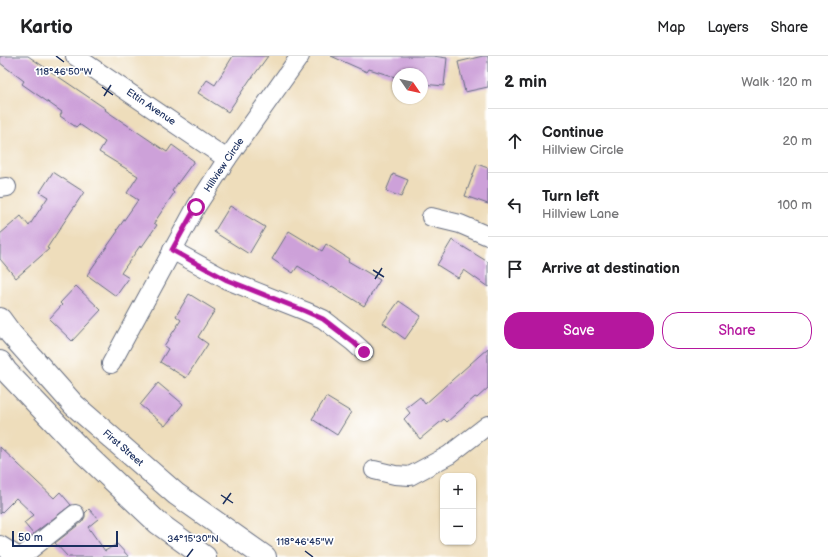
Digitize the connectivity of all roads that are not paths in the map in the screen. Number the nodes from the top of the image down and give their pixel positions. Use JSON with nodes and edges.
{"nodes":[{"id":1,"x":76,"y":56,"type":"edge"},
{"id":2,"x":300,"y":56,"type":"edge"},
{"id":3,"x":227,"y":159,"type":"junction"},
{"id":4,"x":431,"y":217,"type":"dead end"},
{"id":5,"x":488,"y":236,"type":"edge"},
{"id":6,"x":172,"y":250,"type":"junction"},
{"id":7,"x":0,"y":319,"type":"edge"},
{"id":8,"x":28,"y":352,"type":"junction"},
{"id":9,"x":364,"y":352,"type":"dead end"},
{"id":10,"x":111,"y":364,"type":"dead end"},
{"id":11,"x":2,"y":370,"type":"edge"},
{"id":12,"x":488,"y":425,"type":"edge"},
{"id":13,"x":374,"y":470,"type":"dead end"},
{"id":14,"x":75,"y":514,"type":"dead end"},
{"id":15,"x":0,"y":546,"type":"edge"},
{"id":16,"x":20,"y":557,"type":"edge"},
{"id":17,"x":204,"y":557,"type":"edge"},
{"id":18,"x":265,"y":557,"type":"edge"}],
"edges":[{"from":1,"to":3,"type":"street","name":"Ettin Avenue"},
{"from":2,"to":3,"type":"street","name":"Hillview Circle"},
{"from":3,"to":6,"type":"street","name":"Hillview Circle"},
{"from":4,"to":5,"type":"street"},
{"from":6,"to":9,"type":"street"},
{"from":6,"to":10,"type":"street","name":"Hillview Circle"},
{"from":7,"to":8,"type":"main road","name":"First Street"},
{"from":8,"to":11,"type":"main road"},
{"from":8,"to":18,"type":"main road","name":"First Street"},
{"from":11,"to":17,"type":"main road"},
{"from":12,"to":13,"type":"street"},
{"from":14,"to":16,"type":"street"},
{"from":15,"to":16,"type":"street"}]}
